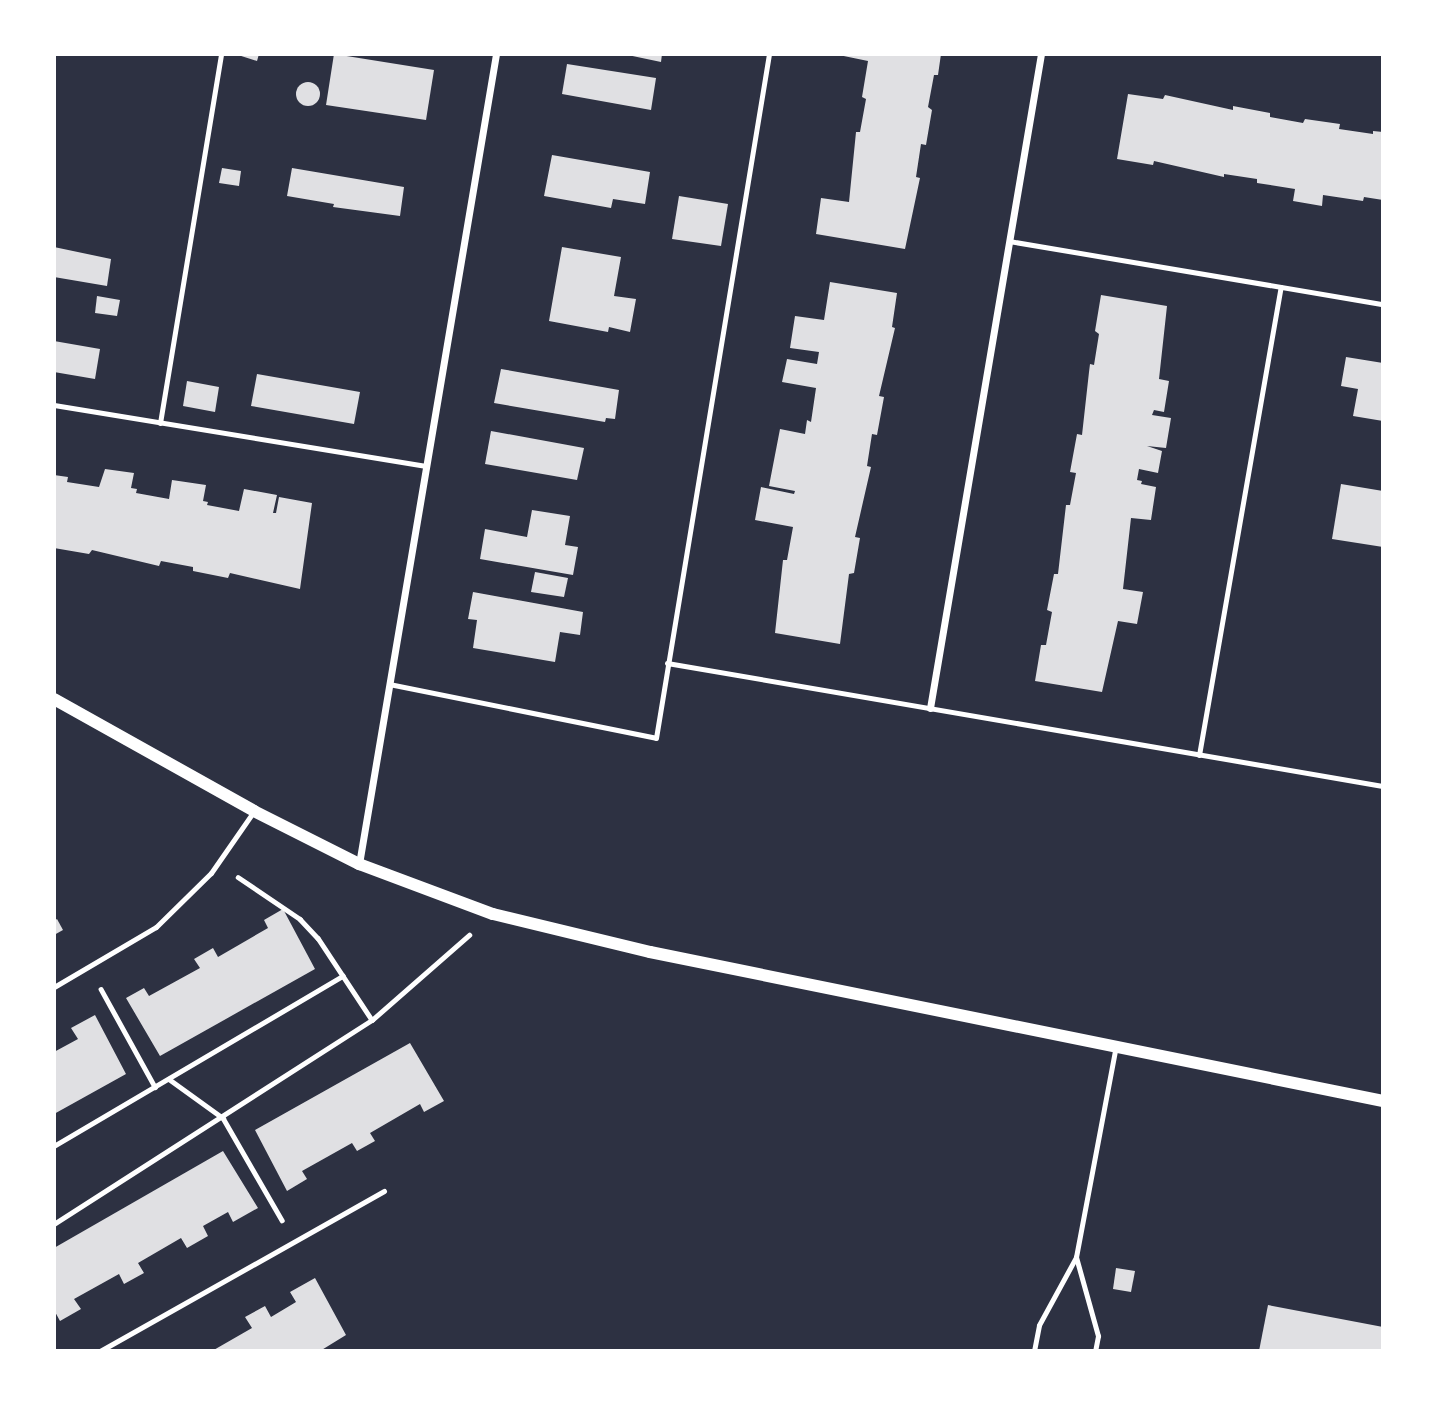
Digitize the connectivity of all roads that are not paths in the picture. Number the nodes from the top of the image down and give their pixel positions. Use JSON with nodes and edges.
{"nodes":[{"id":1,"x":221,"y":54,"type":"edge"},
{"id":2,"x":496,"y":54,"type":"edge"},
{"id":3,"x":769,"y":54,"type":"edge"},
{"id":4,"x":1041,"y":54,"type":"edge"},
{"id":5,"x":1009,"y":241,"type":"junction"},
{"id":6,"x":1281,"y":287,"type":"junction"},
{"id":7,"x":1383,"y":304,"type":"edge"},
{"id":8,"x":54,"y":405,"type":"edge"},
{"id":9,"x":160,"y":423,"type":"junction"},
{"id":10,"x":426,"y":466,"type":"junction"},
{"id":11,"x":667,"y":663,"type":"junction"},
{"id":12,"x":389,"y":684,"type":"junction"},
{"id":13,"x":54,"y":699,"type":"edge"},
{"id":14,"x":930,"y":708,"type":"junction"},
{"id":15,"x":1199,"y":755,"type":"junction"},
{"id":16,"x":1383,"y":786,"type":"edge"},
{"id":17,"x":254,"y":811,"type":"junction"},
{"id":18,"x":359,"y":864,"type":"junction"},
{"id":19,"x":54,"y":987,"type":"edge"},
{"id":20,"x":1116,"y":1046,"type":"junction"},
{"id":21,"x":1383,"y":1101,"type":"edge"},
{"id":22,"x":384,"y":1191,"type":"dead end"},
{"id":23,"x":1076,"y":1257,"type":"junction"},
{"id":24,"x":100,"y":1351,"type":"edge"},
{"id":25,"x":1034,"y":1351,"type":"edge"},
{"id":26,"x":1095,"y":1351,"type":"edge"}],
"edges":[{"from":1,"to":9,"type":"lane"},
{"from":2,"to":10,"type":"street"},
{"from":3,"to":11,"type":"lane"},
{"from":4,"to":5,"type":"street"},
{"from":5,"to":6,"type":"lane"},
{"from":5,"to":14,"type":"street"},
{"from":6,"to":7,"type":"lane"},
{"from":6,"to":15,"type":"lane"},
{"from":8,"to":9,"type":"lane"},
{"from":9,"to":10,"type":"lane"},
{"from":10,"to":12,"type":"street"},
{"from":11,"to":12,"type":"lane"},
{"from":11,"to":14,"type":"lane"},
{"from":12,"to":18,"type":"street"},
{"from":13,"to":17,"type":"street"},
{"from":14,"to":15,"type":"lane"},
{"from":15,"to":16,"type":"lane"},
{"from":17,"to":18,"type":"street"},
{"from":17,"to":19,"type":"lane"},
{"from":18,"to":20,"type":"street"},
{"from":20,"to":21,"type":"street"},
{"from":20,"to":23,"type":"lane"},
{"from":22,"to":24,"type":"lane"},
{"from":23,"to":25,"type":"lane"},
{"from":23,"to":26,"type":"lane"}]}
